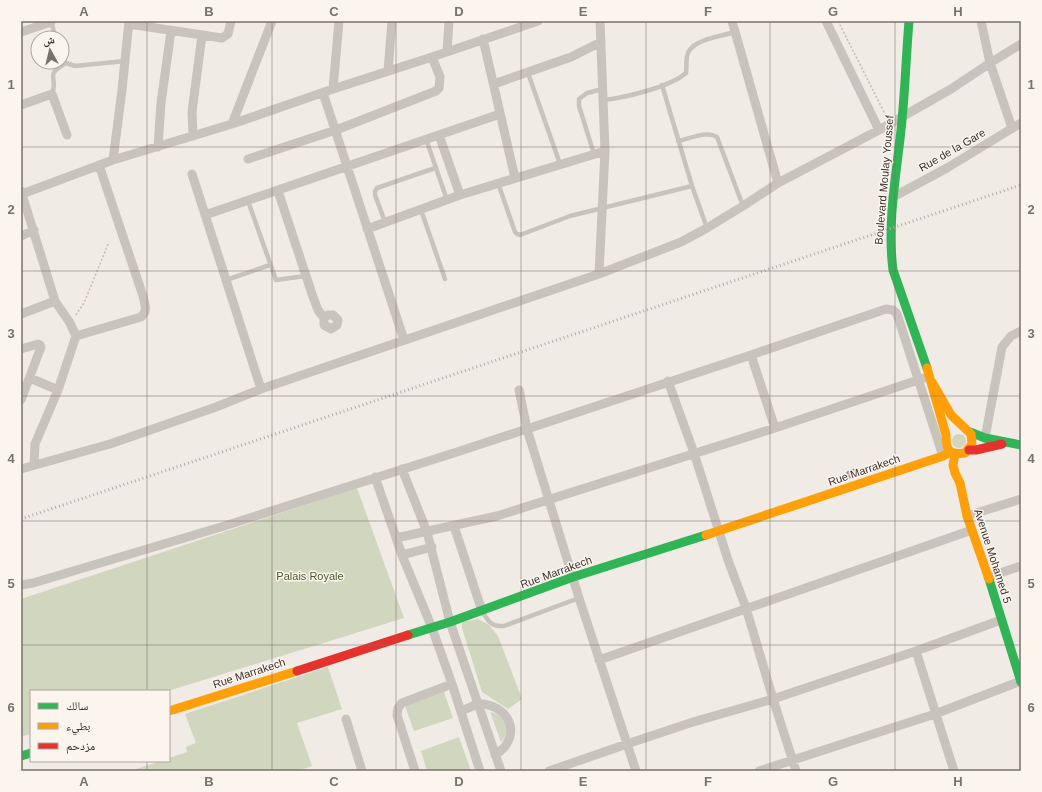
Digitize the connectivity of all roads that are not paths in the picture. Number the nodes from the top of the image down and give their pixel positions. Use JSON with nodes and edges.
{"nodes":[{"id":1,"x":231,"y":21,"type":"edge"},
{"id":2,"x":272,"y":21,"type":"edge"},
{"id":3,"x":339,"y":21,"type":"edge"},
{"id":4,"x":392,"y":21,"type":"edge"},
{"id":5,"x":449,"y":21,"type":"edge"},
{"id":6,"x":538,"y":21,"type":"edge"},
{"id":7,"x":600,"y":21,"type":"edge"},
{"id":8,"x":732,"y":21,"type":"edge"},
{"id":9,"x":826,"y":21,"type":"edge"},
{"id":10,"x":909,"y":21,"type":"edge"},
{"id":11,"x":981,"y":21,"type":"edge"},
{"id":12,"x":51,"y":22,"type":"edge"},
{"id":13,"x":129,"y":22,"type":"edge"},
{"id":14,"x":171,"y":31,"type":"junction"},
{"id":15,"x":21,"y":32,"type":"edge"},
{"id":16,"x":735,"y":32,"type":"junction"},
{"id":17,"x":202,"y":35,"type":"junction"},
{"id":18,"x":483,"y":39,"type":"junction"},
{"id":19,"x":601,"y":42,"type":"junction"},
{"id":20,"x":1021,"y":44,"type":"edge"},
{"id":21,"x":447,"y":52,"type":"junction"},
{"id":22,"x":432,"y":57,"type":"junction"},
{"id":23,"x":125,"y":61,"type":"junction"},
{"id":24,"x":990,"y":63,"type":"junction"},
{"id":25,"x":70,"y":64,"type":"edge"},
{"id":26,"x":54,"y":70,"type":"edge"},
{"id":27,"x":388,"y":71,"type":"junction"},
{"id":28,"x":528,"y":73,"type":"junction"},
{"id":29,"x":494,"y":84,"type":"junction"},
{"id":30,"x":662,"y":85,"type":"junction"},
{"id":31,"x":334,"y":89,"type":"junction"},
{"id":32,"x":603,"y":89,"type":"junction"},
{"id":33,"x":323,"y":93,"type":"junction"},
{"id":34,"x":52,"y":94,"type":"junction"},
{"id":35,"x":603,"y":100,"type":"junction"},
{"id":36,"x":21,"y":105,"type":"edge"},
{"id":37,"x":500,"y":114,"type":"junction"},
{"id":38,"x":902,"y":117,"type":"junction"},
{"id":39,"x":1021,"y":123,"type":"edge"},
{"id":40,"x":232,"y":124,"type":"junction"},
{"id":41,"x":877,"y":126,"type":"junction"},
{"id":42,"x":1012,"y":128,"type":"junction"},
{"id":43,"x":336,"y":130,"type":"junction"},
{"id":44,"x":67,"y":135,"type":"dead end"},
{"id":45,"x":439,"y":135,"type":"junction"},
{"id":46,"x":193,"y":136,"type":"junction"},
{"id":47,"x":426,"y":139,"type":"junction"},
{"id":48,"x":678,"y":141,"type":"junction"},
{"id":49,"x":158,"y":147,"type":"junction"},
{"id":50,"x":605,"y":151,"type":"junction"},
{"id":51,"x":594,"y":154,"type":"junction"},
{"id":52,"x":248,"y":159,"type":"dead end"},
{"id":53,"x":113,"y":160,"type":"junction"},
{"id":54,"x":560,"y":164,"type":"junction"},
{"id":55,"x":99,"y":165,"type":"junction"},
{"id":56,"x":347,"y":167,"type":"junction"},
{"id":57,"x":435,"y":168,"type":"junction"},
{"id":58,"x":192,"y":174,"type":"dead end"},
{"id":59,"x":515,"y":178,"type":"junction"},
{"id":60,"x":498,"y":183,"type":"junction"},
{"id":61,"x":778,"y":183,"type":"junction"},
{"id":62,"x":692,"y":186,"type":"junction"},
{"id":63,"x":278,"y":191,"type":"junction"},
{"id":64,"x":22,"y":192,"type":"edge"},
{"id":65,"x":460,"y":195,"type":"junction"},
{"id":66,"x":894,"y":197,"type":"junction"},
{"id":67,"x":447,"y":200,"type":"junction"},
{"id":68,"x":248,"y":201,"type":"junction"},
{"id":69,"x":743,"y":206,"type":"junction"},
{"id":70,"x":603,"y":208,"type":"junction"},
{"id":71,"x":421,"y":210,"type":"junction"},
{"id":72,"x":205,"y":215,"type":"junction"},
{"id":73,"x":385,"y":222,"type":"junction"},
{"id":74,"x":707,"y":228,"type":"junction"},
{"id":75,"x":368,"y":229,"type":"junction"},
{"id":76,"x":34,"y":230,"type":"junction"},
{"id":77,"x":21,"y":236,"type":"edge"},
{"id":78,"x":270,"y":266,"type":"junction"},
{"id":79,"x":599,"y":274,"type":"junction"},
{"id":80,"x":305,"y":276,"type":"junction"},
{"id":81,"x":226,"y":280,"type":"junction"},
{"id":82,"x":445,"y":280,"type":"dead end"},
{"id":83,"x":55,"y":301,"type":"junction"},
{"id":84,"x":21,"y":314,"type":"edge"},
{"id":85,"x":324,"y":318,"type":"dead end"},
{"id":86,"x":1021,"y":331,"type":"edge"},
{"id":87,"x":76,"y":336,"type":"junction"},
{"id":88,"x":404,"y":340,"type":"junction"},
{"id":89,"x":21,"y":349,"type":"edge"},
{"id":90,"x":751,"y":355,"type":"junction"},
{"id":91,"x":30,"y":378,"type":"junction"},
{"id":92,"x":931,"y":378,"type":"junction"},
{"id":93,"x":918,"y":380,"type":"junction"},
{"id":94,"x":668,"y":381,"type":"junction"},
{"id":95,"x":261,"y":389,"type":"junction"},
{"id":96,"x":58,"y":390,"type":"junction"},
{"id":97,"x":519,"y":390,"type":"dead end"},
{"id":98,"x":21,"y":398,"type":"edge"},
{"id":99,"x":775,"y":428,"type":"junction"},
{"id":100,"x":527,"y":429,"type":"junction"},
{"id":101,"x":967,"y":430,"type":"junction"},
{"id":102,"x":946,"y":436,"type":"junction"},
{"id":103,"x":985,"y":438,"type":"junction"},
{"id":104,"x":1008,"y":442,"type":"junction"},
{"id":105,"x":1021,"y":445,"type":"edge"},
{"id":106,"x":967,"y":452,"type":"junction"},
{"id":107,"x":694,"y":453,"type":"junction"},
{"id":108,"x":949,"y":454,"type":"junction"},
{"id":109,"x":34,"y":465,"type":"junction"},
{"id":110,"x":21,"y":469,"type":"edge"},
{"id":111,"x":402,"y":469,"type":"junction"},
{"id":112,"x":375,"y":477,"type":"junction"},
{"id":113,"x":960,"y":483,"type":"junction"},
{"id":114,"x":550,"y":499,"type":"junction"},
{"id":115,"x":1021,"y":499,"type":"edge"},
{"id":116,"x":967,"y":516,"type":"junction"},
{"id":117,"x":454,"y":526,"type":"junction"},
{"id":118,"x":972,"y":530,"type":"junction"},
{"id":119,"x":720,"y":531,"type":"junction"},
{"id":120,"x":427,"y":532,"type":"junction"},
{"id":121,"x":396,"y":538,"type":"junction"},
{"id":122,"x":432,"y":546,"type":"junction"},
{"id":123,"x":402,"y":555,"type":"junction"},
{"id":124,"x":1021,"y":566,"type":"edge"},
{"id":125,"x":573,"y":577,"type":"junction"},
{"id":126,"x":988,"y":577,"type":"junction"},
{"id":127,"x":21,"y":585,"type":"edge"},
{"id":128,"x":579,"y":598,"type":"junction"},
{"id":129,"x":746,"y":608,"type":"junction"},
{"id":130,"x":482,"y":611,"type":"junction"},
{"id":131,"x":1001,"y":620,"type":"junction"},
{"id":132,"x":450,"y":622,"type":"junction"},
{"id":133,"x":432,"y":628,"type":"junction"},
{"id":134,"x":916,"y":651,"type":"junction"},
{"id":135,"x":599,"y":660,"type":"junction"},
{"id":136,"x":1021,"y":681,"type":"edge"},
{"id":137,"x":452,"y":684,"type":"junction"},
{"id":138,"x":773,"y":699,"type":"junction"},
{"id":139,"x":478,"y":704,"type":"junction"},
{"id":140,"x":170,"y":711,"type":"edge"},
{"id":141,"x":461,"y":711,"type":"junction"},
{"id":142,"x":935,"y":714,"type":"junction"},
{"id":143,"x":346,"y":719,"type":"dead end"},
{"id":144,"x":627,"y":744,"type":"junction"},
{"id":145,"x":495,"y":755,"type":"junction"},
{"id":146,"x":793,"y":760,"type":"junction"},
{"id":147,"x":362,"y":771,"type":"edge"},
{"id":148,"x":415,"y":771,"type":"edge"},
{"id":149,"x":480,"y":771,"type":"edge"},
{"id":150,"x":501,"y":771,"type":"edge"},
{"id":151,"x":549,"y":771,"type":"edge"},
{"id":152,"x":636,"y":771,"type":"edge"},
{"id":153,"x":760,"y":771,"type":"edge"},
{"id":154,"x":796,"y":771,"type":"edge"},
{"id":155,"x":954,"y":771,"type":"edge"}],
"edges":[{"from":1,"to":17,"type":"street"},
{"from":2,"to":40,"type":"street"},
{"from":3,"to":31,"type":"street"},
{"from":4,"to":27,"type":"street"},
{"from":5,"to":21,"type":"street"},
{"from":6,"to":18,"type":"street"},
{"from":7,"to":19,"type":"street"},
{"from":8,"to":16,"type":"street"},
{"from":9,"to":41,"type":"street"},
{"from":10,"to":38,"type":"main road","name":"Boulevard Moulay Youssef"},
{"from":11,"to":24,"type":"street"},
{"from":12,"to":15,"type":"street"},
{"from":13,"to":14,"type":"street"},
{"from":13,"to":23,"type":"street"},
{"from":14,"to":17,"type":"street"},
{"from":14,"to":49,"type":"street"},
{"from":16,"to":30,"type":"lane"},
{"from":16,"to":61,"type":"street"},
{"from":17,"to":46,"type":"street"},
{"from":18,"to":21,"type":"street"},
{"from":18,"to":29,"type":"street"},
{"from":19,"to":28,"type":"street"},
{"from":19,"to":32,"type":"street"},
{"from":20,"to":24,"type":"street"},
{"from":21,"to":22,"type":"street"},
{"from":22,"to":27,"type":"street"},
{"from":22,"to":43,"type":"street"},
{"from":23,"to":25,"type":"lane"},
{"from":23,"to":53,"type":"street"},
{"from":24,"to":38,"type":"street"},
{"from":24,"to":42,"type":"street"},
{"from":26,"to":34,"type":"lane"},
{"from":27,"to":31,"type":"street"},
{"from":28,"to":29,"type":"street"},
{"from":28,"to":54,"type":"lane"},
{"from":29,"to":37,"type":"street"},
{"from":30,"to":35,"type":"lane"},
{"from":30,"to":48,"type":"lane"},
{"from":31,"to":33,"type":"street"},
{"from":32,"to":35,"type":"street"},
{"from":32,"to":51,"type":"lane"},
{"from":33,"to":40,"type":"street"},
{"from":33,"to":43,"type":"street"},
{"from":34,"to":36,"type":"street"},
{"from":34,"to":44,"type":"street"},
{"from":35,"to":50,"type":"street"},
{"from":37,"to":45,"type":"street"},
{"from":37,"to":59,"type":"street"},
{"from":38,"to":41,"type":"street"},
{"from":38,"to":66,"type":"main road","name":"Boulevard Moulay Youssef"},
{"from":39,"to":42,"type":"street","name":"Rue de la Gare"},
{"from":40,"to":46,"type":"street"},
{"from":41,"to":61,"type":"street"},
{"from":42,"to":66,"type":"street","name":"Rue de la Gare"},
{"from":43,"to":52,"type":"street"},
{"from":43,"to":56,"type":"street"},
{"from":45,"to":47,"type":"street"},
{"from":45,"to":65,"type":"street"},
{"from":46,"to":49,"type":"street"},
{"from":47,"to":56,"type":"street"},
{"from":47,"to":57,"type":"lane"},
{"from":48,"to":62,"type":"lane"},
{"from":48,"to":69,"type":"lane"},
{"from":49,"to":53,"type":"street"},
{"from":50,"to":51,"type":"street"},
{"from":50,"to":70,"type":"street"},
{"from":51,"to":54,"type":"street"},
{"from":53,"to":55,"type":"street"},
{"from":54,"to":59,"type":"street"},
{"from":55,"to":64,"type":"street"},
{"from":55,"to":87,"type":"street"},
{"from":56,"to":63,"type":"street"},
{"from":56,"to":75,"type":"street"},
{"from":57,"to":67,"type":"lane"},
{"from":57,"to":73,"type":"lane"},
{"from":58,"to":72,"type":"street"},
{"from":59,"to":60,"type":"street"},
{"from":60,"to":65,"type":"street"},
{"from":60,"to":70,"type":"lane"},
{"from":61,"to":69,"type":"street"},
{"from":62,"to":70,"type":"lane"},
{"from":62,"to":74,"type":"lane"},
{"from":63,"to":68,"type":"street"},
{"from":63,"to":80,"type":"street"},
{"from":64,"to":76,"type":"street"},
{"from":65,"to":67,"type":"street"},
{"from":66,"to":92,"type":"main road","name":"Boulevard Moulay Youssef"},
{"from":67,"to":71,"type":"street"},
{"from":68,"to":72,"type":"street"},
{"from":68,"to":78,"type":"lane"},
{"from":69,"to":74,"type":"street"},
{"from":70,"to":79,"type":"street"},
{"from":71,"to":73,"type":"street"},
{"from":71,"to":82,"type":"lane"},
{"from":72,"to":81,"type":"street"},
{"from":73,"to":75,"type":"street"},
{"from":74,"to":79,"type":"street"},
{"from":75,"to":88,"type":"street"},
{"from":76,"to":77,"type":"street"},
{"from":76,"to":83,"type":"street"},
{"from":78,"to":80,"type":"lane"},
{"from":78,"to":81,"type":"lane"},
{"from":79,"to":88,"type":"street"},
{"from":80,"to":85,"type":"street"},
{"from":81,"to":95,"type":"street"},
{"from":83,"to":84,"type":"street"},
{"from":83,"to":87,"type":"street"},
{"from":86,"to":103,"type":"street"},
{"from":87,"to":96,"type":"street"},
{"from":88,"to":95,"type":"street"},
{"from":89,"to":91,"type":"street"},
{"from":90,"to":93,"type":"street"},
{"from":90,"to":94,"type":"street"},
{"from":90,"to":99,"type":"street"},
{"from":91,"to":96,"type":"street"},
{"from":91,"to":98,"type":"street"},
{"from":92,"to":93,"type":"street"},
{"from":92,"to":101,"type":"main road"},
{"from":92,"to":102,"type":"main road"},
{"from":93,"to":99,"type":"street"},
{"from":93,"to":108,"type":"street"},
{"from":94,"to":100,"type":"street"},
{"from":94,"to":107,"type":"street"},
{"from":95,"to":109,"type":"street"},
{"from":96,"to":109,"type":"street"},
{"from":97,"to":100,"type":"street"},
{"from":99,"to":107,"type":"street"},
{"from":100,"to":111,"type":"street"},
{"from":100,"to":114,"type":"street"},
{"from":101,"to":102,"type":"main road"},
{"from":101,"to":103,"type":"main road"},
{"from":101,"to":106,"type":"main road"},
{"from":102,"to":108,"type":"main road"},
{"from":103,"to":104,"type":"main road"},
{"from":104,"to":105,"type":"main road"},
{"from":104,"to":106,"type":"main road"},
{"from":106,"to":108,"type":"main road"},
{"from":106,"to":113,"type":"main road","name":"Avenue Mohamed 5"},
{"from":107,"to":114,"type":"street"},
{"from":107,"to":119,"type":"street"},
{"from":108,"to":113,"type":"main road","name":"Avenue Mohamed 5"},
{"from":108,"to":119,"type":"main road","name":"Rue Marrakech"},
{"from":109,"to":110,"type":"street"},
{"from":111,"to":112,"type":"street"},
{"from":111,"to":120,"type":"street"},
{"from":112,"to":121,"type":"street"},
{"from":112,"to":127,"type":"street"},
{"from":113,"to":116,"type":"main road","name":"Avenue Mohamed 5"},
{"from":114,"to":117,"type":"street"},
{"from":114,"to":125,"type":"street"},
{"from":115,"to":116,"type":"street"},
{"from":116,"to":118,"type":"main road","name":"Avenue Mohamed 5"},
{"from":117,"to":120,"type":"street"},
{"from":117,"to":130,"type":"street"},
{"from":118,"to":126,"type":"main road","name":"Avenue Mohamed 5"},
{"from":118,"to":129,"type":"street"},
{"from":119,"to":125,"type":"main road","name":"Rue Marrakech"},
{"from":119,"to":129,"type":"street"},
{"from":120,"to":121,"type":"street"},
{"from":120,"to":122,"type":"street"},
{"from":121,"to":123,"type":"street"},
{"from":122,"to":123,"type":"street"},
{"from":122,"to":132,"type":"street"},
{"from":123,"to":133,"type":"street"},
{"from":124,"to":126,"type":"street"},
{"from":125,"to":128,"type":"street"},
{"from":125,"to":130,"type":"main road","name":"Rue Marrakech"},
{"from":126,"to":131,"type":"main road","name":"Avenue Mohamed 5"},
{"from":128,"to":130,"type":"lane"},
{"from":128,"to":135,"type":"street"},
{"from":129,"to":135,"type":"street"},
{"from":129,"to":138,"type":"street"},
{"from":130,"to":132,"type":"main road","name":"Rue Marrakech"},
{"from":131,"to":134,"type":"street"},
{"from":131,"to":136,"type":"main road","name":"Avenue Mohamed 5"},
{"from":132,"to":133,"type":"main road","name":"Rue Marrakech"},
{"from":132,"to":139,"type":"street"},
{"from":133,"to":137,"type":"street"},
{"from":133,"to":140,"type":"main road","name":"Rue Marrakech"},
{"from":134,"to":138,"type":"street"},
{"from":134,"to":142,"type":"street"},
{"from":135,"to":144,"type":"street"},
{"from":136,"to":142,"type":"street"},
{"from":137,"to":141,"type":"street"},
{"from":137,"to":148,"type":"street"},
{"from":138,"to":144,"type":"street"},
{"from":138,"to":146,"type":"street"},
{"from":139,"to":141,"type":"street"},
{"from":139,"to":145,"type":"street"},
{"from":139,"to":145,"type":"street"},
{"from":141,"to":149,"type":"street"},
{"from":142,"to":146,"type":"street"},
{"from":142,"to":155,"type":"street"},
{"from":143,"to":147,"type":"street"},
{"from":144,"to":151,"type":"street"},
{"from":144,"to":152,"type":"street"},
{"from":145,"to":150,"type":"street"},
{"from":146,"to":153,"type":"street"},
{"from":146,"to":154,"type":"street"}]}
